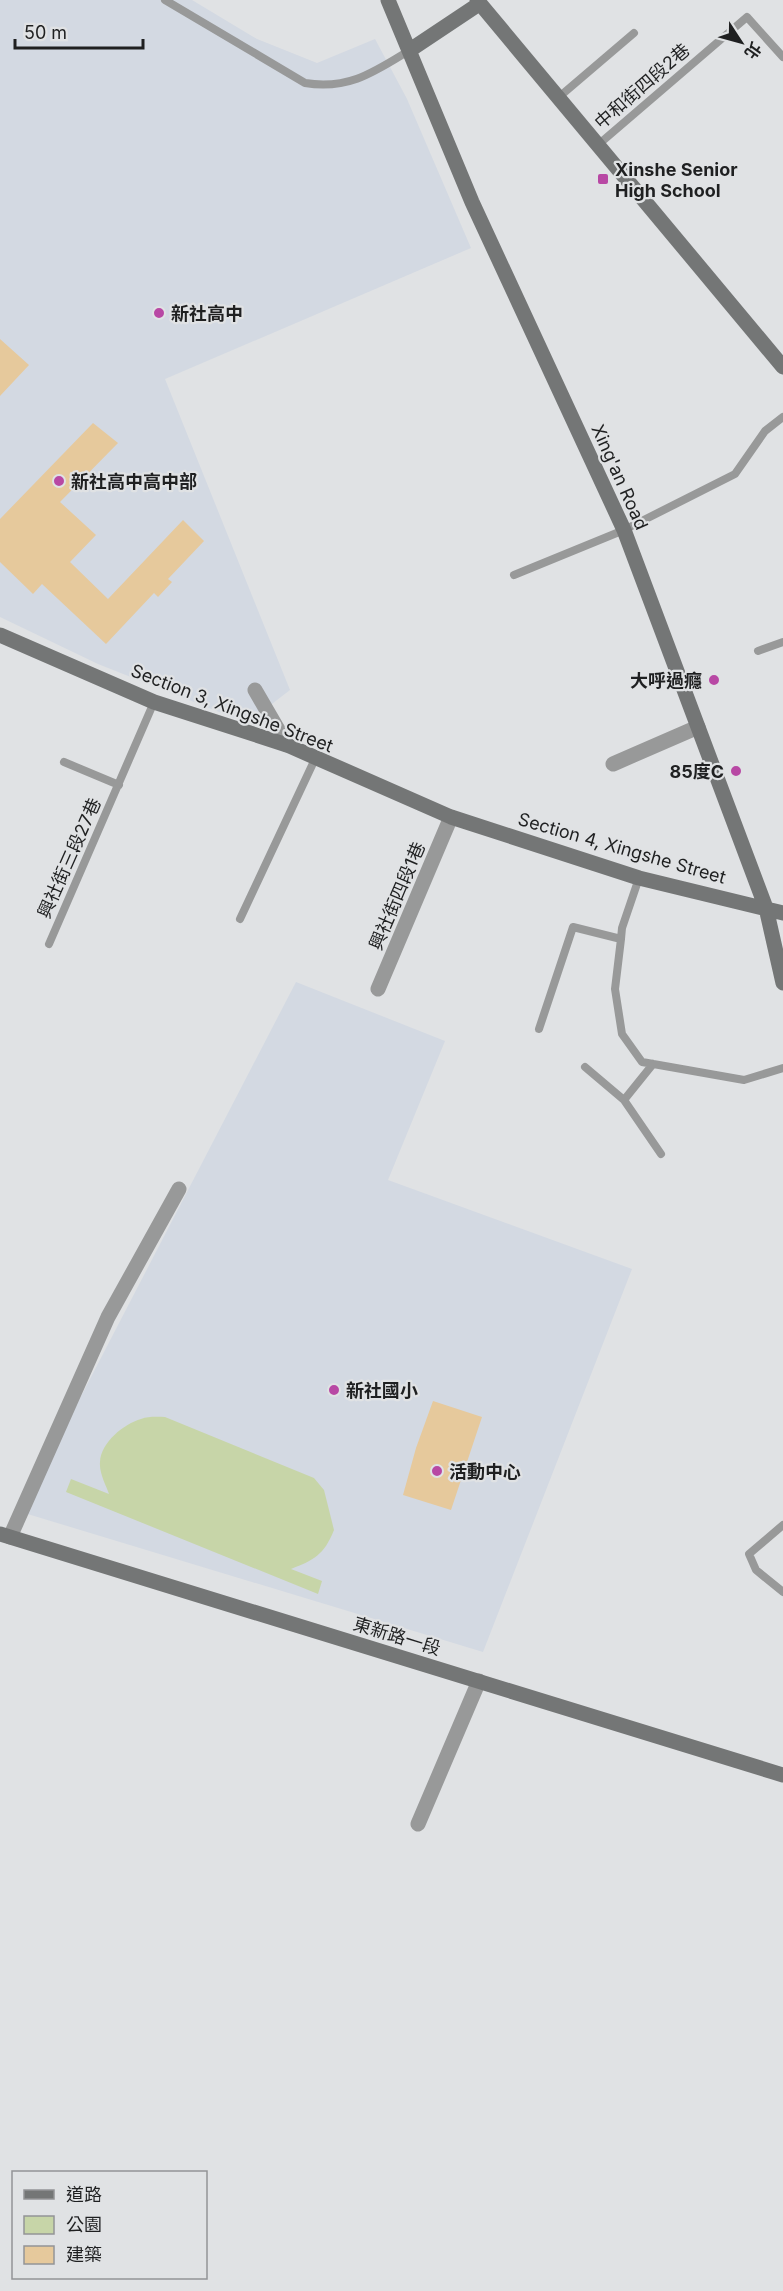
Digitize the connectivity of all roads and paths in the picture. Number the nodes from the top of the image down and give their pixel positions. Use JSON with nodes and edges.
{"nodes":[{"id":1,"x":165,"y":0,"type":"edge"},
{"id":2,"x":388,"y":0,"type":"edge"},
{"id":3,"x":478,"y":2,"type":"edge"},
{"id":4,"x":634,"y":33,"type":"dead end"},
{"id":5,"x":410,"y":50,"type":"junction"},
{"id":6,"x":783,"y":57,"type":"edge"},
{"id":7,"x":559,"y":97,"type":"junction"},
{"id":8,"x":599,"y":144,"type":"junction"},
{"id":9,"x":783,"y":367,"type":"edge"},
{"id":10,"x":783,"y":417,"type":"edge"},
{"id":11,"x":624,"y":530,"type":"junction"},
{"id":12,"x":514,"y":574,"type":"dead end"},
{"id":13,"x":0,"y":634,"type":"edge"},
{"id":14,"x":783,"y":642,"type":"edge"},
{"id":15,"x":758,"y":651,"type":"dead end"},
{"id":16,"x":255,"y":690,"type":"dead end"},
{"id":17,"x":154,"y":702,"type":"junction"},
{"id":18,"x":698,"y":727,"type":"junction"},
{"id":19,"x":287,"y":746,"type":"junction"},
{"id":20,"x":315,"y":759,"type":"junction"},
{"id":21,"x":64,"y":762,"type":"dead end"},
{"id":22,"x":614,"y":764,"type":"dead end"},
{"id":23,"x":119,"y":785,"type":"junction"},
{"id":24,"x":451,"y":817,"type":"junction"},
{"id":25,"x":639,"y":878,"type":"junction"},
{"id":26,"x":765,"y":908,"type":"junction"},
{"id":27,"x":783,"y":913,"type":"edge"},
{"id":28,"x":240,"y":918,"type":"dead end"},
{"id":29,"x":621,"y":939,"type":"junction"},
{"id":30,"x":50,"y":944,"type":"dead end"},
{"id":31,"x":783,"y":983,"type":"edge"},
{"id":32,"x":378,"y":989,"type":"dead end"},
{"id":33,"x":539,"y":1029,"type":"dead end"},
{"id":34,"x":653,"y":1064,"type":"junction"},
{"id":35,"x":585,"y":1067,"type":"dead end"},
{"id":36,"x":783,"y":1068,"type":"edge"},
{"id":37,"x":624,"y":1100,"type":"junction"},
{"id":38,"x":661,"y":1154,"type":"dead end"},
{"id":39,"x":179,"y":1189,"type":"dead end"},
{"id":40,"x":783,"y":1525,"type":"edge"},
{"id":41,"x":5,"y":1535,"type":"edge"},
{"id":42,"x":783,"y":1592,"type":"edge"},
{"id":43,"x":479,"y":1681,"type":"junction"},
{"id":44,"x":783,"y":1775,"type":"edge"},
{"id":45,"x":418,"y":1824,"type":"dead end"}],
"edges":[{"from":1,"to":5,"type":"lane"},
{"from":2,"to":5,"type":"street","name":"Xing'an Road"},
{"from":3,"to":5,"type":"street"},
{"from":3,"to":7,"type":"street"},
{"from":4,"to":7,"type":"lane"},
{"from":5,"to":11,"type":"street","name":"Xing'an Road"},
{"from":6,"to":8,"type":"lane","name":"中和街四段2巷"},
{"from":7,"to":8,"type":"street"},
{"from":8,"to":9,"type":"street"},
{"from":10,"to":11,"type":"lane"},
{"from":11,"to":12,"type":"lane"},
{"from":11,"to":18,"type":"street","name":"Xing'an Road"},
{"from":13,"to":17,"type":"street","name":"Section 3, Xingshe Street"},
{"from":14,"to":15,"type":"lane"},
{"from":16,"to":19,"type":"street"},
{"from":17,"to":19,"type":"street","name":"Section 3, Xingshe Street"},
{"from":17,"to":23,"type":"lane","name":"興社街三段27巷"},
{"from":18,"to":22,"type":"street"},
{"from":18,"to":26,"type":"street","name":"Xing'an Road"},
{"from":19,"to":20,"type":"street","name":"Section 3, Xingshe Street"},
{"from":20,"to":24,"type":"street","name":"Section 3, Xingshe Street"},
{"from":20,"to":28,"type":"lane"},
{"from":21,"to":23,"type":"lane","name":"興社街三段27巷"},
{"from":23,"to":30,"type":"lane","name":"興社街三段27巷"},
{"from":24,"to":25,"type":"street","name":"Section 4, Xingshe Street"},
{"from":24,"to":32,"type":"street","name":"興社街四段1巷"},
{"from":25,"to":26,"type":"street","name":"Section 4, Xingshe Street"},
{"from":25,"to":29,"type":"lane"},
{"from":26,"to":27,"type":"street","name":"Section 4, Xingshe Street"},
{"from":26,"to":31,"type":"street","name":"Xing'an Road"},
{"from":29,"to":33,"type":"lane"},
{"from":29,"to":34,"type":"lane"},
{"from":34,"to":36,"type":"lane"},
{"from":34,"to":37,"type":"lane"},
{"from":35,"to":37,"type":"lane"},
{"from":37,"to":38,"type":"lane"},
{"from":39,"to":41,"type":"street"},
{"from":40,"to":42,"type":"lane"},
{"from":41,"to":43,"type":"street","name":"東新路一段"},
{"from":43,"to":44,"type":"street","name":"東新路一段"},
{"from":43,"to":45,"type":"street"}]}
